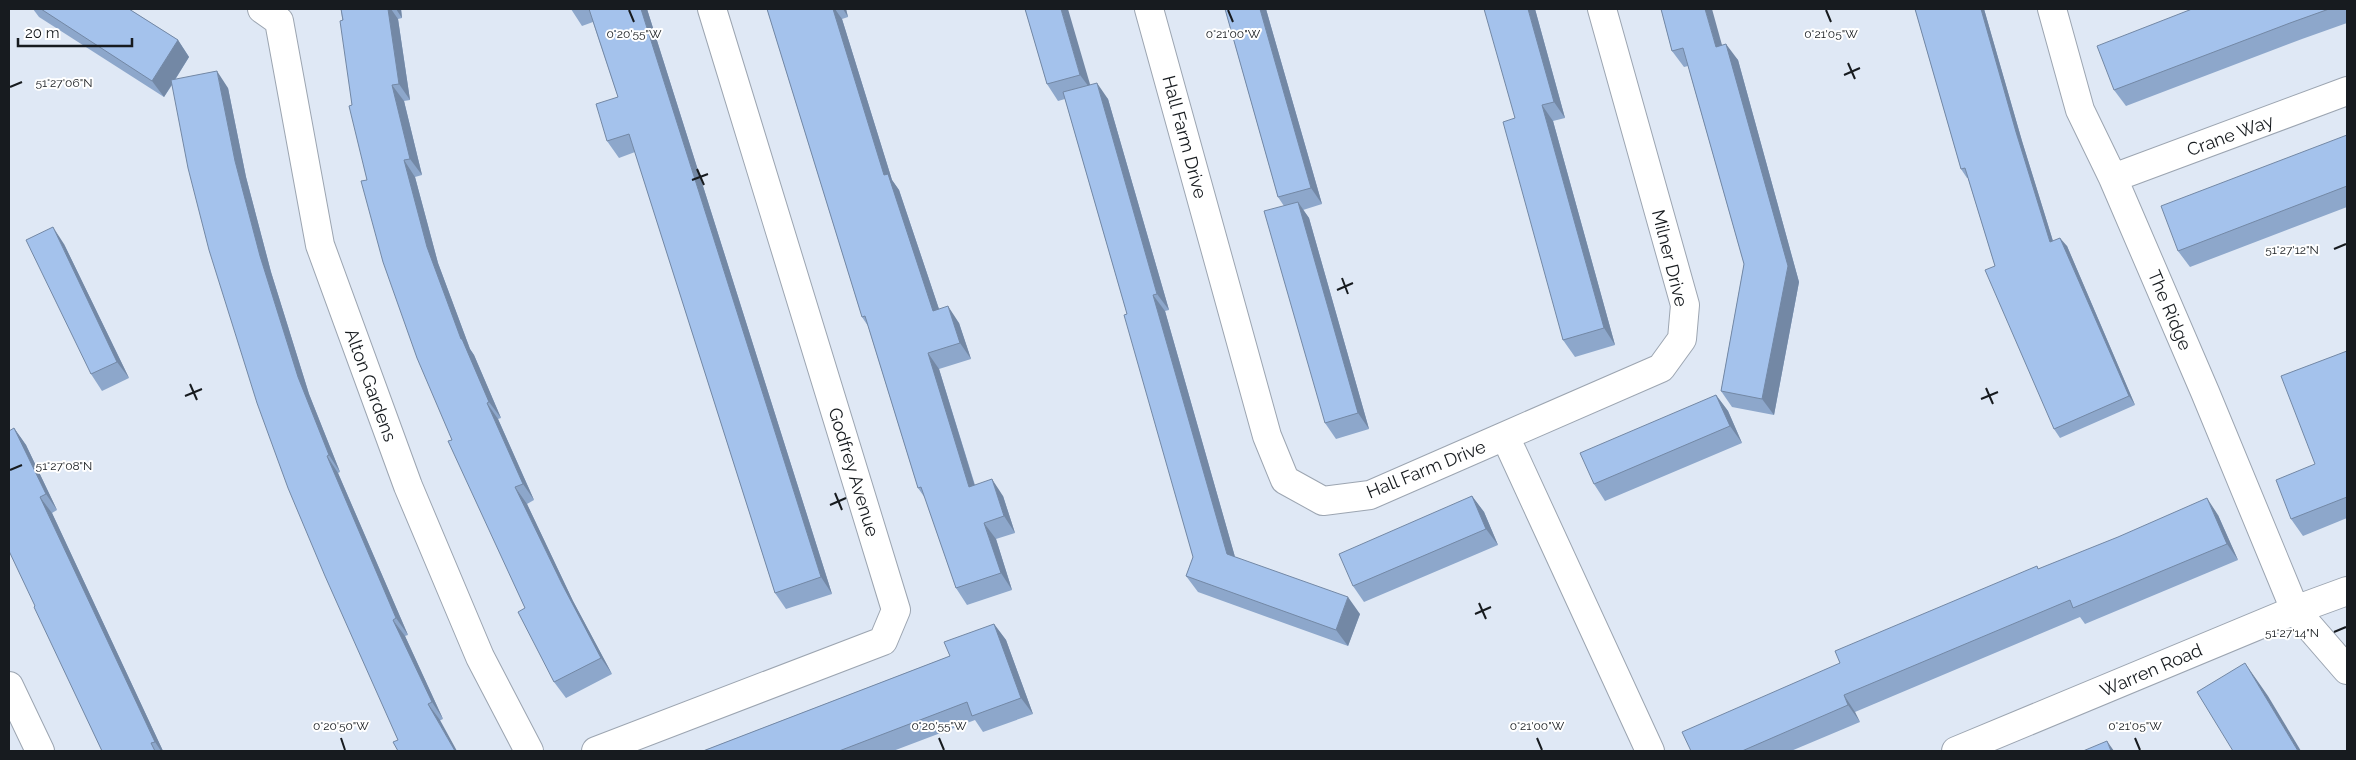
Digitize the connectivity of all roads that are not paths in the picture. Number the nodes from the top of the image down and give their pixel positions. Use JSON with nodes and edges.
{"nodes":[{"id":1,"x":262,"y":9,"type":"edge"},
{"id":2,"x":712,"y":9,"type":"edge"},
{"id":3,"x":1149,"y":9,"type":"edge"},
{"id":4,"x":1602,"y":9,"type":"edge"},
{"id":5,"x":2052,"y":9,"type":"edge"},
{"id":6,"x":2347,"y":91,"type":"edge"},
{"id":7,"x":2113,"y":178,"type":"junction"},
{"id":8,"x":1505,"y":436,"type":"junction"},
{"id":9,"x":2347,"y":591,"type":"edge"},
{"id":10,"x":2295,"y":610,"type":"junction"},
{"id":11,"x":2347,"y":670,"type":"edge"},
{"id":12,"x":9,"y":686,"type":"edge"},
{"id":13,"x":40,"y":751,"type":"edge"},
{"id":14,"x":529,"y":751,"type":"edge"},
{"id":15,"x":596,"y":751,"type":"edge"},
{"id":16,"x":1650,"y":751,"type":"edge"},
{"id":17,"x":1956,"y":751,"type":"edge"}],
"edges":[{"from":1,"to":14,"type":"street","name":"Alton Gardens"},
{"from":2,"to":15,"type":"street","name":"Godfrey Avenue"},
{"from":3,"to":8,"type":"street","name":"Hall Farm Drive"},
{"from":4,"to":8,"type":"street","name":"Milner Drive"},
{"from":5,"to":7,"type":"street","name":"The Ridge"},
{"from":6,"to":7,"type":"street","name":"Crane Way"},
{"from":7,"to":10,"type":"street","name":"The Ridge"},
{"from":8,"to":16,"type":"street","name":"Hall Farm Drive"},
{"from":9,"to":10,"type":"street","name":"Warren Road"},
{"from":10,"to":11,"type":"street","name":"The Ridge"},
{"from":10,"to":17,"type":"street","name":"Warren Road"},
{"from":12,"to":13,"type":"street"}]}
